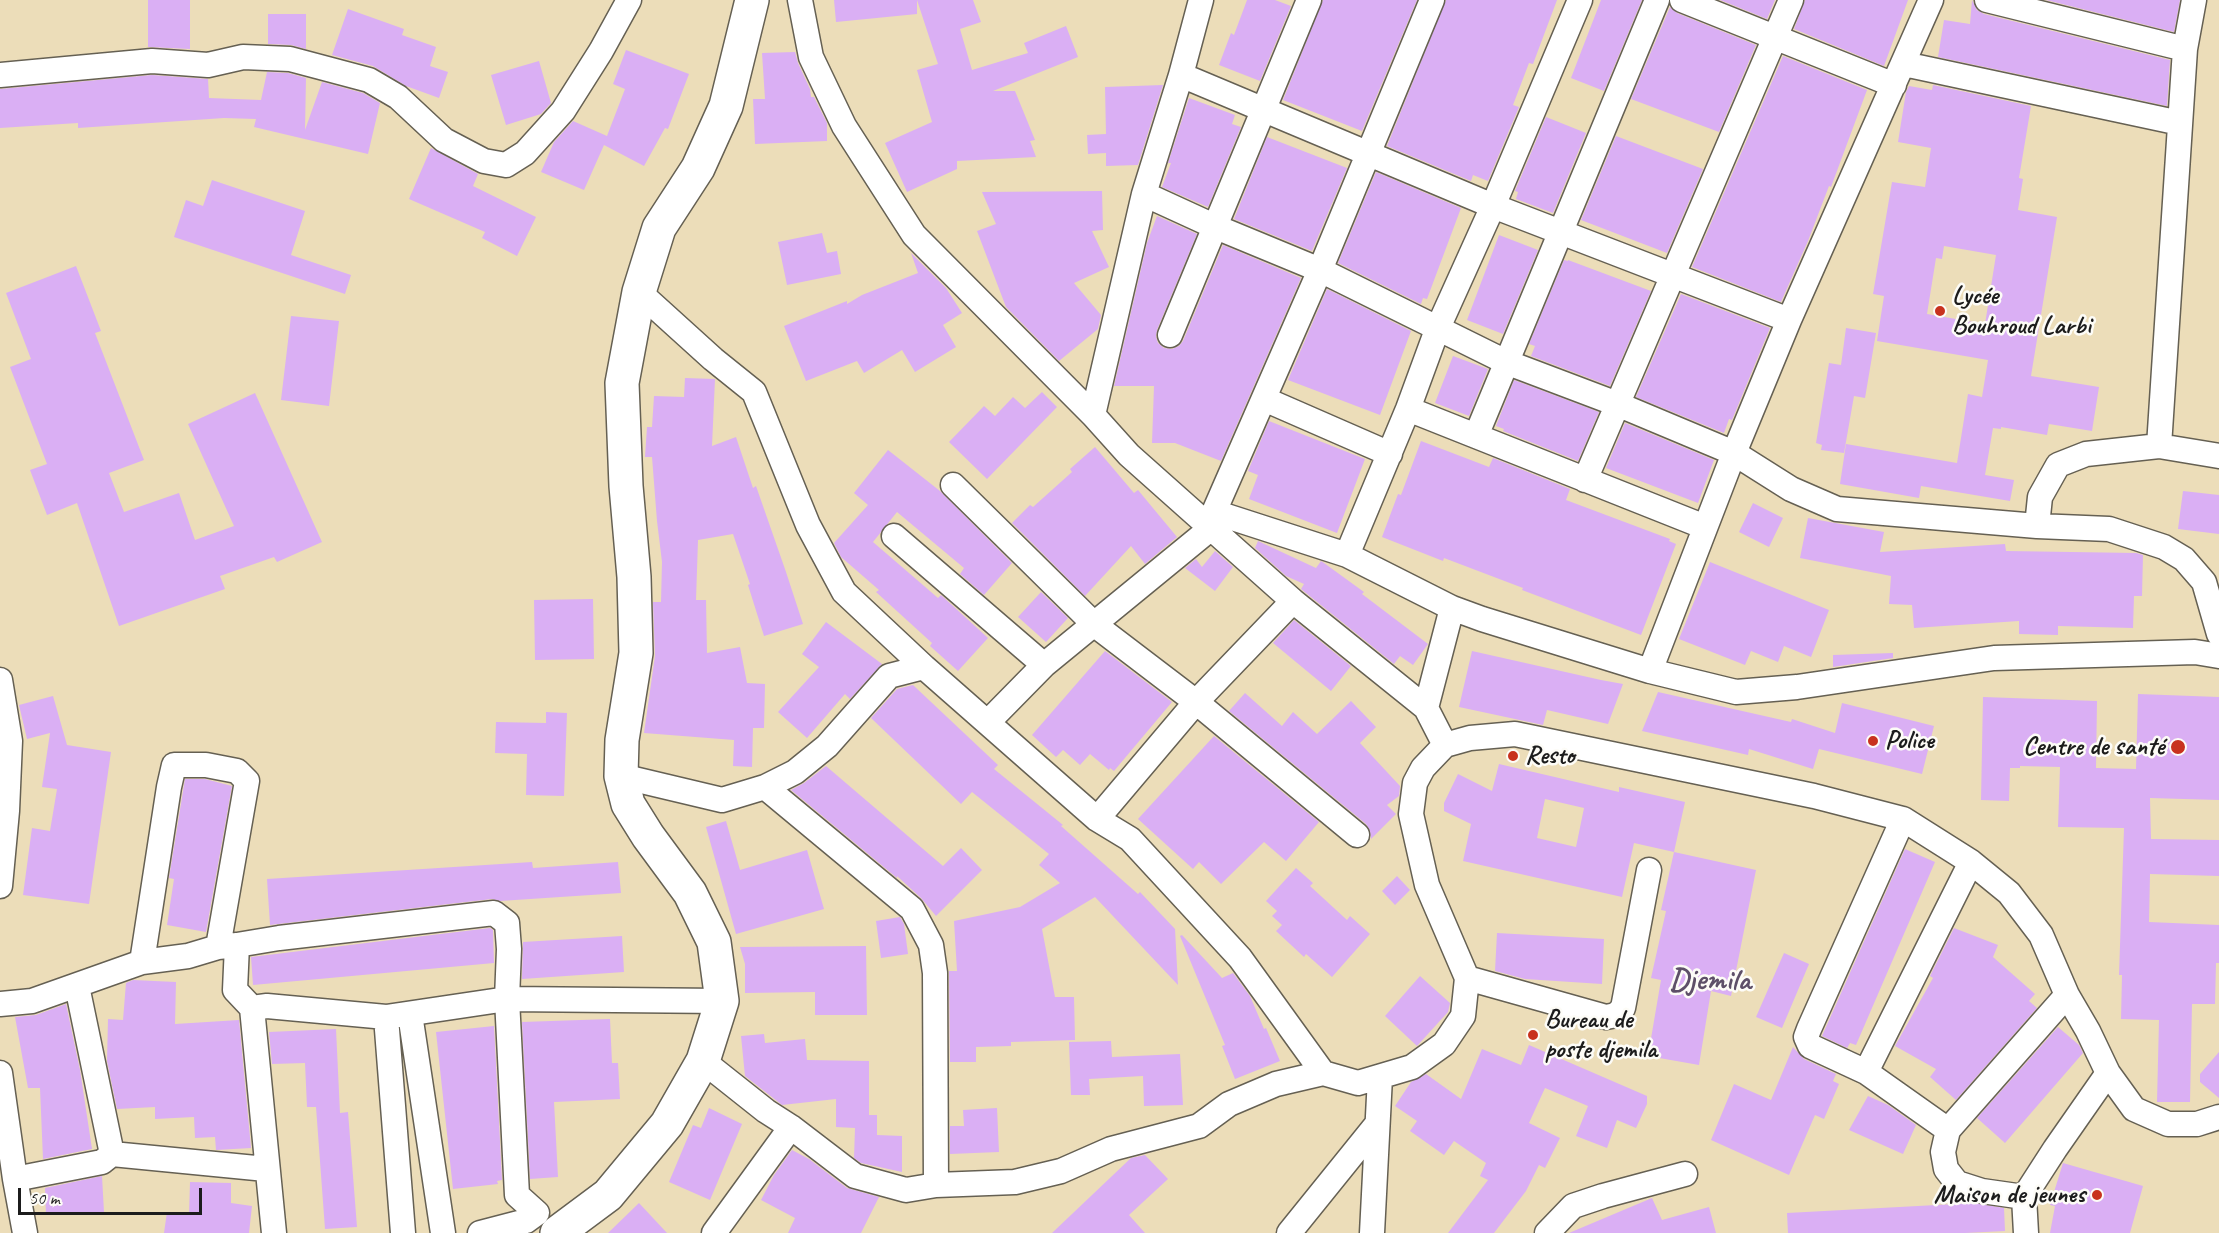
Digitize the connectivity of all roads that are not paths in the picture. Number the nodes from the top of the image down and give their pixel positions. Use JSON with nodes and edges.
{"nodes":[{"id":1,"x":628,"y":0,"type":"edge"},
{"id":2,"x":752,"y":0,"type":"edge"},
{"id":3,"x":800,"y":0,"type":"edge"},
{"id":4,"x":1201,"y":0,"type":"edge"},
{"id":5,"x":1309,"y":0,"type":"edge"},
{"id":6,"x":1432,"y":0,"type":"edge"},
{"id":7,"x":1580,"y":0,"type":"edge"},
{"id":8,"x":1657,"y":0,"type":"edge"},
{"id":9,"x":1682,"y":0,"type":"edge"},
{"id":10,"x":1791,"y":0,"type":"edge"},
{"id":11,"x":1934,"y":0,"type":"edge"},
{"id":12,"x":1987,"y":0,"type":"edge"},
{"id":13,"x":2194,"y":0,"type":"edge"},
{"id":14,"x":1775,"y":37,"type":"junction"},
{"id":15,"x":2185,"y":49,"type":"junction"},
{"id":16,"x":0,"y":75,"type":"edge"},
{"id":17,"x":1181,"y":75,"type":"junction"},
{"id":18,"x":1899,"y":75,"type":"junction"},
{"id":19,"x":1264,"y":109,"type":"junction"},
{"id":20,"x":2180,"y":123,"type":"junction"},
{"id":21,"x":1368,"y":153,"type":"junction"},
{"id":22,"x":1144,"y":194,"type":"junction"},
{"id":23,"x":1493,"y":206,"type":"junction"},
{"id":24,"x":1216,"y":227,"type":"junction"},
{"id":25,"x":1561,"y":232,"type":"junction"},
{"id":26,"x":1320,"y":270,"type":"junction"},
{"id":27,"x":1673,"y":276,"type":"junction"},
{"id":28,"x":639,"y":292,"type":"junction"},
{"id":29,"x":1789,"y":320,"type":"junction"},
{"id":30,"x":1437,"y":330,"type":"junction"},
{"id":31,"x":1170,"y":335,"type":"dead end"},
{"id":32,"x":1506,"y":362,"type":"junction"},
{"id":33,"x":1264,"y":399,"type":"junction"},
{"id":34,"x":1617,"y":404,"type":"junction"},
{"id":35,"x":1408,"y":410,"type":"junction"},
{"id":36,"x":1093,"y":415,"type":"junction"},
{"id":37,"x":1476,"y":436,"type":"junction"},
{"id":38,"x":2159,"y":446,"type":"junction"},
{"id":39,"x":1734,"y":453,"type":"junction"},
{"id":40,"x":1390,"y":454,"type":"junction"},
{"id":41,"x":2219,"y":456,"type":"edge"},
{"id":42,"x":1585,"y":480,"type":"junction"},
{"id":43,"x":953,"y":485,"type":"dead end"},
{"id":44,"x":1212,"y":521,"type":"junction"},
{"id":45,"x":2037,"y":526,"type":"junction"},
{"id":46,"x":1705,"y":527,"type":"junction"},
{"id":47,"x":894,"y":536,"type":"dead end"},
{"id":48,"x":1347,"y":555,"type":"junction"},
{"id":49,"x":1293,"y":601,"type":"junction"},
{"id":50,"x":1452,"y":608,"type":"junction"},
{"id":51,"x":1095,"y":625,"type":"junction"},
{"id":52,"x":2219,"y":634,"type":"edge"},
{"id":53,"x":2219,"y":656,"type":"edge"},
{"id":54,"x":1044,"y":665,"type":"junction"},
{"id":55,"x":924,"y":667,"type":"junction"},
{"id":56,"x":1650,"y":671,"type":"junction"},
{"id":57,"x":0,"y":680,"type":"edge"},
{"id":58,"x":1196,"y":702,"type":"junction"},
{"id":59,"x":1426,"y":708,"type":"junction"},
{"id":60,"x":987,"y":722,"type":"junction"},
{"id":61,"x":1444,"y":745,"type":"junction"},
{"id":62,"x":621,"y":776,"type":"junction"},
{"id":63,"x":765,"y":787,"type":"junction"},
{"id":64,"x":1096,"y":819,"type":"junction"},
{"id":65,"x":1903,"y":819,"type":"junction"},
{"id":66,"x":1357,"y":835,"type":"dead end"},
{"id":67,"x":1971,"y":862,"type":"junction"},
{"id":68,"x":1649,"y":870,"type":"dead end"},
{"id":69,"x":0,"y":886,"type":"edge"},
{"id":70,"x":227,"y":946,"type":"junction"},
{"id":71,"x":142,"y":962,"type":"junction"},
{"id":72,"x":1467,"y":978,"type":"junction"},
{"id":73,"x":77,"y":986,"type":"junction"},
{"id":74,"x":2067,"y":995,"type":"junction"},
{"id":75,"x":507,"y":999,"type":"junction"},
{"id":76,"x":722,"y":1001,"type":"junction"},
{"id":77,"x":0,"y":1004,"type":"edge"},
{"id":78,"x":252,"y":1008,"type":"junction"},
{"id":79,"x":410,"y":1014,"type":"junction"},
{"id":80,"x":387,"y":1017,"type":"junction"},
{"id":81,"x":703,"y":1061,"type":"junction"},
{"id":82,"x":1866,"y":1072,"type":"junction"},
{"id":83,"x":0,"y":1073,"type":"edge"},
{"id":84,"x":1323,"y":1073,"type":"junction"},
{"id":85,"x":2108,"y":1073,"type":"junction"},
{"id":86,"x":1380,"y":1077,"type":"junction"},
{"id":87,"x":2219,"y":1117,"type":"edge"},
{"id":88,"x":1377,"y":1124,"type":"junction"},
{"id":89,"x":791,"y":1127,"type":"junction"},
{"id":90,"x":1948,"y":1130,"type":"junction"},
{"id":91,"x":112,"y":1154,"type":"junction"},
{"id":92,"x":266,"y":1169,"type":"junction"},
{"id":93,"x":1685,"y":1174,"type":"dead end"},
{"id":94,"x":15,"y":1179,"type":"junction"},
{"id":95,"x":936,"y":1185,"type":"junction"},
{"id":96,"x":2024,"y":1197,"type":"junction"},
{"id":97,"x":25,"y":1233,"type":"edge"},
{"id":98,"x":274,"y":1233,"type":"edge"},
{"id":99,"x":405,"y":1233,"type":"edge"},
{"id":100,"x":443,"y":1233,"type":"edge"},
{"id":101,"x":480,"y":1233,"type":"edge"},
{"id":102,"x":557,"y":1233,"type":"edge"},
{"id":103,"x":714,"y":1233,"type":"edge"},
{"id":104,"x":1289,"y":1233,"type":"edge"},
{"id":105,"x":1372,"y":1233,"type":"edge"},
{"id":106,"x":1546,"y":1233,"type":"edge"},
{"id":107,"x":2026,"y":1233,"type":"edge"}],
"edges":[{"from":1,"to":16,"type":"street"},
{"from":2,"to":28,"type":"main road"},
{"from":3,"to":36,"type":"street"},
{"from":4,"to":17,"type":"street"},
{"from":5,"to":19,"type":"street"},
{"from":6,"to":21,"type":"street"},
{"from":7,"to":23,"type":"street"},
{"from":8,"to":25,"type":"street"},
{"from":9,"to":14,"type":"street"},
{"from":10,"to":14,"type":"street"},
{"from":11,"to":18,"type":"street"},
{"from":12,"to":15,"type":"street"},
{"from":13,"to":15,"type":"street"},
{"from":14,"to":18,"type":"street"},
{"from":14,"to":27,"type":"street"},
{"from":15,"to":20,"type":"street"},
{"from":17,"to":19,"type":"street"},
{"from":17,"to":22,"type":"street"},
{"from":18,"to":20,"type":"street"},
{"from":18,"to":29,"type":"street"},
{"from":19,"to":21,"type":"street"},
{"from":19,"to":24,"type":"street"},
{"from":20,"to":38,"type":"street"},
{"from":21,"to":23,"type":"street"},
{"from":21,"to":26,"type":"street"},
{"from":22,"to":24,"type":"street"},
{"from":22,"to":36,"type":"street"},
{"from":23,"to":25,"type":"street"},
{"from":23,"to":30,"type":"street"},
{"from":24,"to":26,"type":"street"},
{"from":24,"to":31,"type":"street"},
{"from":25,"to":27,"type":"street"},
{"from":25,"to":32,"type":"street"},
{"from":26,"to":30,"type":"street"},
{"from":26,"to":33,"type":"street"},
{"from":27,"to":29,"type":"street"},
{"from":27,"to":34,"type":"street"},
{"from":28,"to":55,"type":"street"},
{"from":28,"to":62,"type":"main road"},
{"from":29,"to":39,"type":"street"},
{"from":30,"to":32,"type":"street"},
{"from":30,"to":35,"type":"street"},
{"from":32,"to":34,"type":"street"},
{"from":32,"to":37,"type":"street"},
{"from":33,"to":40,"type":"street"},
{"from":33,"to":44,"type":"street"},
{"from":34,"to":39,"type":"street"},
{"from":34,"to":42,"type":"street"},
{"from":35,"to":37,"type":"street"},
{"from":35,"to":40,"type":"street"},
{"from":36,"to":44,"type":"street"},
{"from":37,"to":42,"type":"street"},
{"from":38,"to":41,"type":"street"},
{"from":38,"to":45,"type":"street"},
{"from":39,"to":45,"type":"street"},
{"from":39,"to":46,"type":"street"},
{"from":40,"to":48,"type":"street"},
{"from":42,"to":46,"type":"street"},
{"from":43,"to":51,"type":"street"},
{"from":44,"to":48,"type":"street"},
{"from":44,"to":49,"type":"street"},
{"from":44,"to":51,"type":"street"},
{"from":45,"to":52,"type":"street"},
{"from":46,"to":56,"type":"street"},
{"from":47,"to":54,"type":"street"},
{"from":48,"to":50,"type":"street"},
{"from":49,"to":58,"type":"street"},
{"from":49,"to":59,"type":"street"},
{"from":50,"to":56,"type":"street"},
{"from":50,"to":59,"type":"street"},
{"from":51,"to":54,"type":"street"},
{"from":51,"to":58,"type":"street"},
{"from":53,"to":56,"type":"street"},
{"from":54,"to":60,"type":"street"},
{"from":55,"to":60,"type":"street"},
{"from":55,"to":63,"type":"street"},
{"from":57,"to":69,"type":"street"},
{"from":58,"to":64,"type":"street"},
{"from":58,"to":66,"type":"street"},
{"from":59,"to":61,"type":"street"},
{"from":60,"to":64,"type":"street"},
{"from":61,"to":65,"type":"street"},
{"from":61,"to":72,"type":"street"},
{"from":62,"to":63,"type":"street"},
{"from":62,"to":76,"type":"main road"},
{"from":63,"to":95,"type":"street"},
{"from":64,"to":84,"type":"street"},
{"from":65,"to":67,"type":"street"},
{"from":65,"to":82,"type":"street"},
{"from":67,"to":74,"type":"street"},
{"from":67,"to":82,"type":"street"},
{"from":68,"to":72,"type":"street"},
{"from":70,"to":71,"type":"street"},
{"from":70,"to":71,"type":"street"},
{"from":70,"to":75,"type":"street"},
{"from":70,"to":78,"type":"street"},
{"from":71,"to":73,"type":"street"},
{"from":72,"to":86,"type":"street"},
{"from":73,"to":77,"type":"street"},
{"from":73,"to":91,"type":"street"},
{"from":74,"to":85,"type":"street"},
{"from":74,"to":90,"type":"street"},
{"from":75,"to":76,"type":"street"},
{"from":75,"to":79,"type":"street"},
{"from":75,"to":101,"type":"street"},
{"from":76,"to":81,"type":"main road"},
{"from":78,"to":80,"type":"street"},
{"from":78,"to":92,"type":"street"},
{"from":79,"to":80,"type":"street"},
{"from":79,"to":100,"type":"street"},
{"from":80,"to":99,"type":"street"},
{"from":81,"to":89,"type":"street"},
{"from":81,"to":102,"type":"main road"},
{"from":82,"to":90,"type":"street"},
{"from":83,"to":94,"type":"street"},
{"from":84,"to":86,"type":"street"},
{"from":84,"to":95,"type":"street"},
{"from":85,"to":87,"type":"street"},
{"from":85,"to":96,"type":"street"},
{"from":86,"to":88,"type":"street"},
{"from":88,"to":104,"type":"street"},
{"from":88,"to":105,"type":"street"},
{"from":89,"to":95,"type":"street"},
{"from":89,"to":103,"type":"street"},
{"from":90,"to":96,"type":"street"},
{"from":91,"to":92,"type":"street"},
{"from":91,"to":94,"type":"street"},
{"from":92,"to":98,"type":"street"},
{"from":93,"to":106,"type":"street"},
{"from":94,"to":97,"type":"street"},
{"from":96,"to":107,"type":"street"}]}
